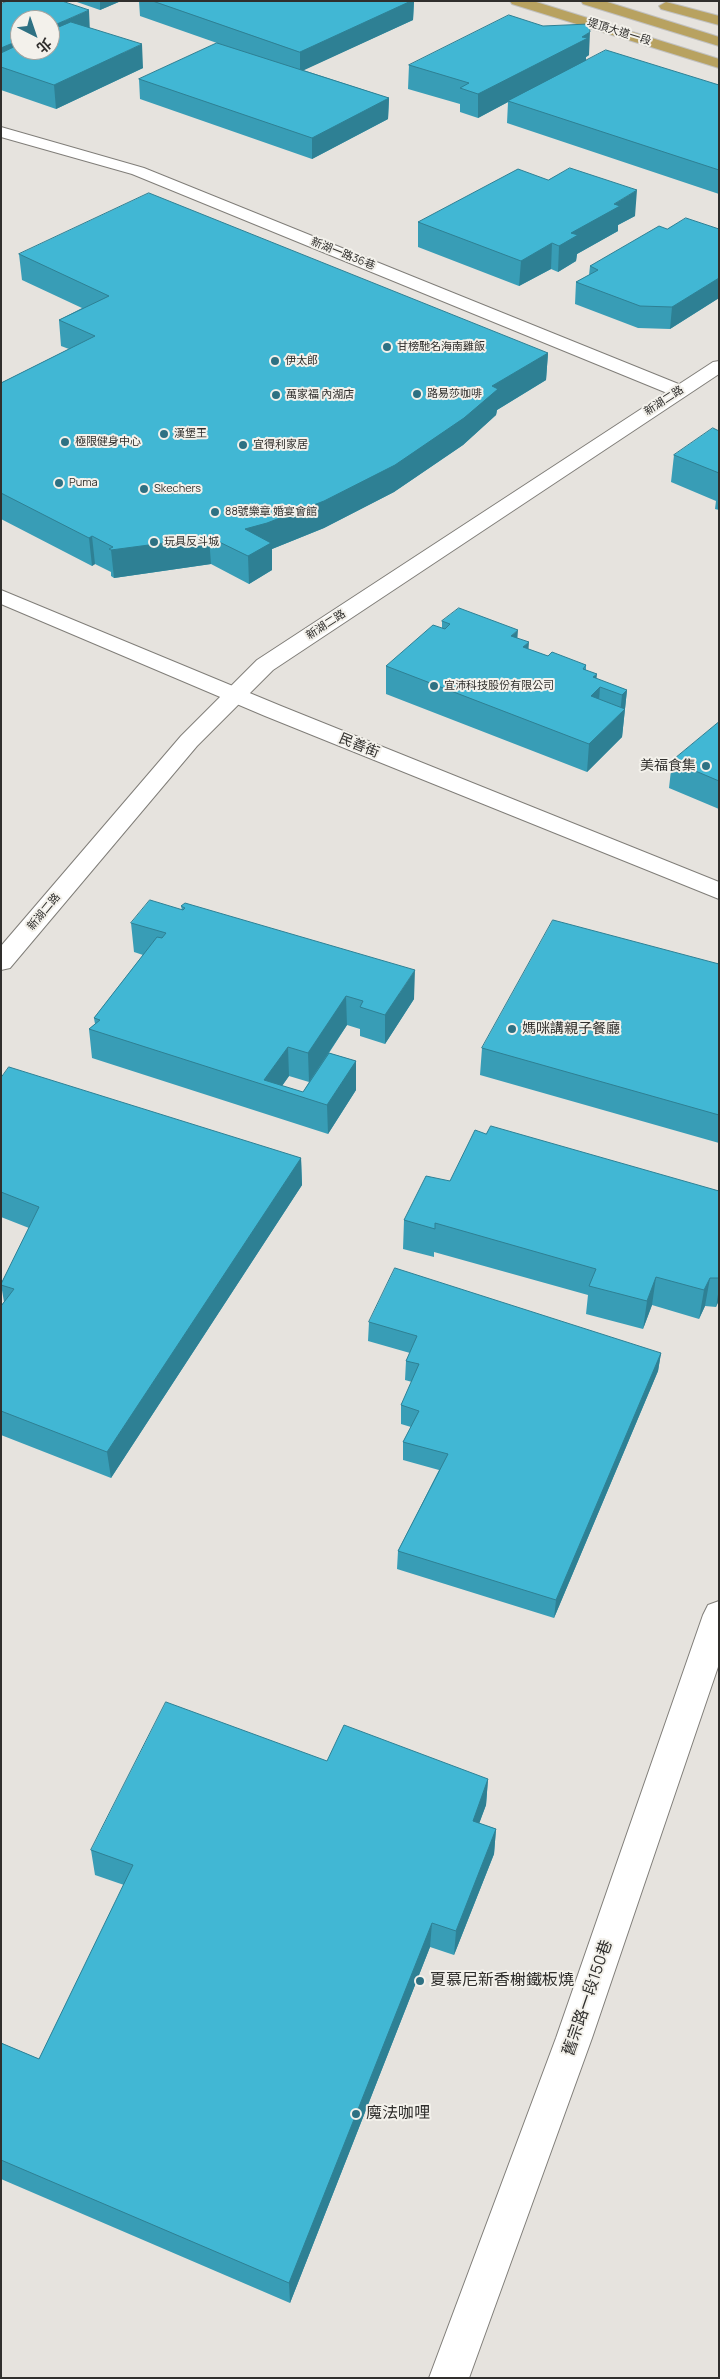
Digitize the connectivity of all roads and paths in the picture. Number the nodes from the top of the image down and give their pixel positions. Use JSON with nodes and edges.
{"nodes":[{"id":1,"x":518,"y":1,"type":"edge"},
{"id":2,"x":560,"y":1,"type":"edge"},
{"id":3,"x":588,"y":1,"type":"edge"},
{"id":4,"x":650,"y":1,"type":"edge"},
{"id":5,"x":719,"y":21,"type":"edge"},
{"id":6,"x":719,"y":42,"type":"edge"},
{"id":7,"x":719,"y":50,"type":"edge"},
{"id":8,"x":719,"y":64,"type":"edge"},
{"id":9,"x":1,"y":132,"type":"edge"},
{"id":10,"x":719,"y":366,"type":"edge"},
{"id":11,"x":679,"y":391,"type":"junction"},
{"id":12,"x":1,"y":596,"type":"edge"},
{"id":13,"x":234,"y":694,"type":"junction"},
{"id":14,"x":719,"y":891,"type":"edge"},
{"id":15,"x":1,"y":962,"type":"edge"},
{"id":16,"x":719,"y":1615,"type":"edge"},
{"id":17,"x":449,"y":2378,"type":"edge"}],
"edges":[{"from":1,"to":8,"type":"highway"},
{"from":2,"to":7,"type":"highway"},
{"from":3,"to":6,"type":"highway","name":"堤頂大道一段"},
{"from":4,"to":5,"type":"highway"},
{"from":9,"to":11,"type":"street","name":"新湖一路36巷"},
{"from":10,"to":11,"type":"street","name":"新湖二路"},
{"from":11,"to":13,"type":"street","name":"新湖二路"},
{"from":12,"to":13,"type":"street","name":"民善街"},
{"from":13,"to":14,"type":"street","name":"民善街"},
{"from":13,"to":15,"type":"street","name":"新湖二路"},
{"from":16,"to":17,"type":"street","name":"舊宗路一段150巷"}]}
